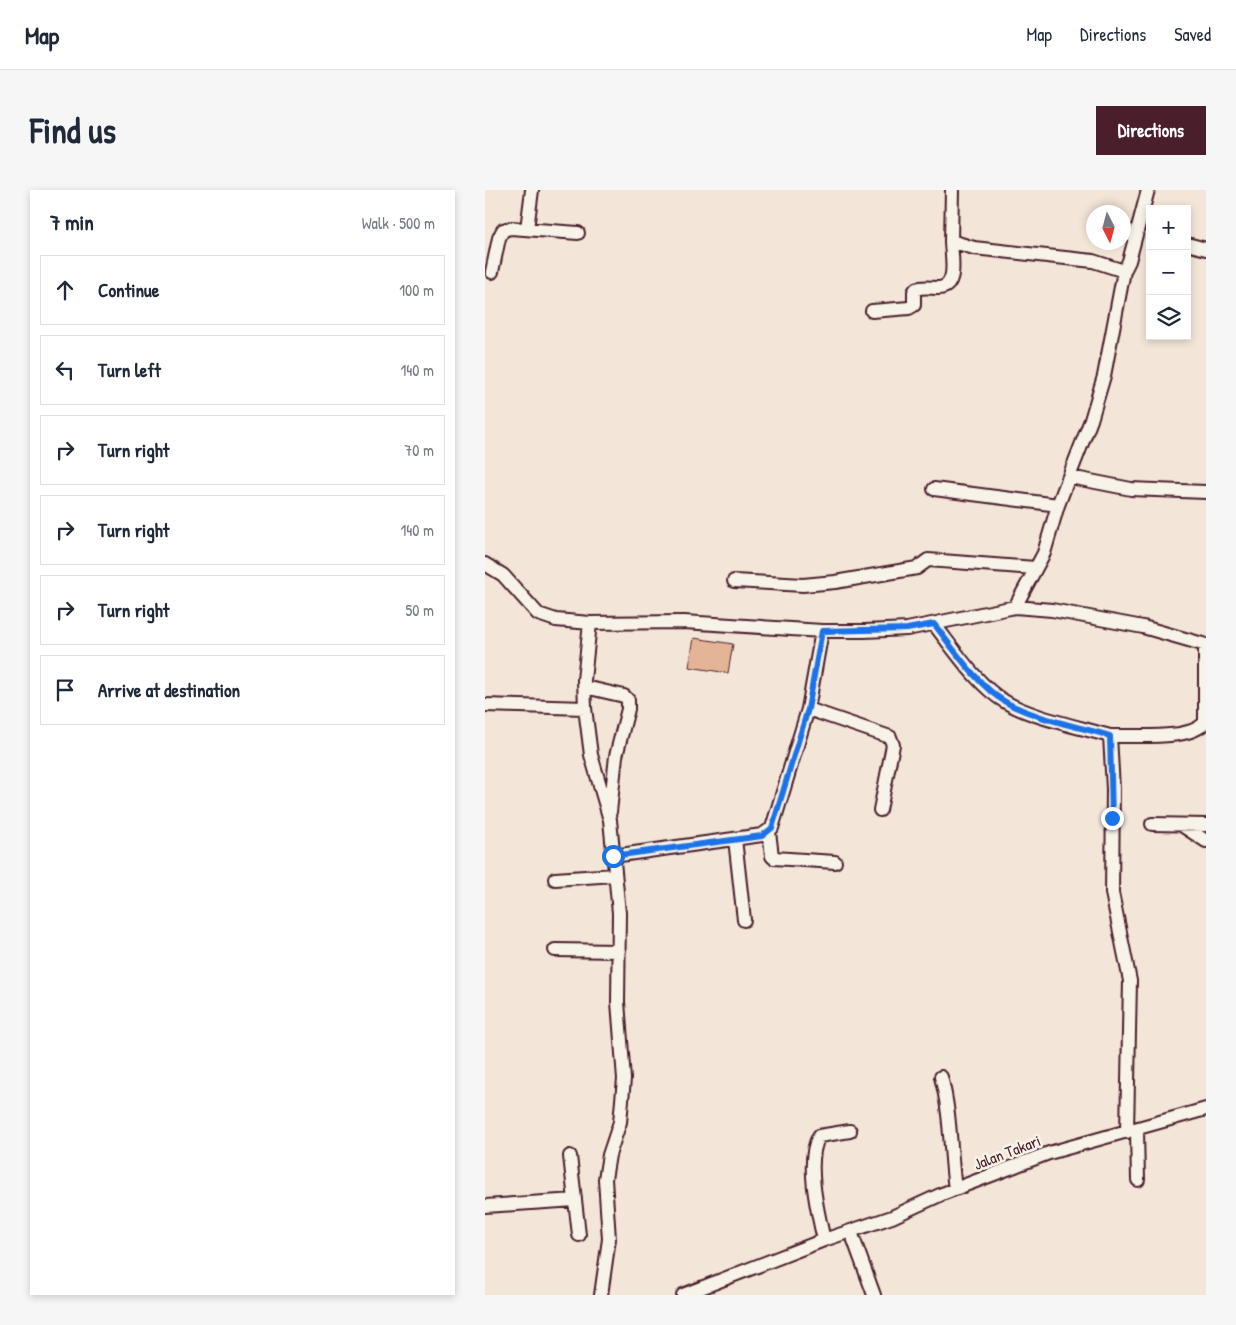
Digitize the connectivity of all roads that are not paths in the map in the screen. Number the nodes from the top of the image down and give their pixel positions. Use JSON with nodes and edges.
{"nodes":[{"id":1,"x":532,"y":190,"type":"edge"},
{"id":2,"x":952,"y":190,"type":"edge"},
{"id":3,"x":1145,"y":191,"type":"edge"},
{"id":4,"x":527,"y":229,"type":"junction"},
{"id":5,"x":1144,"y":230,"type":"edge"},
{"id":6,"x":578,"y":233,"type":"dead end"},
{"id":7,"x":951,"y":241,"type":"junction"},
{"id":8,"x":1191,"y":245,"type":"edge"},
{"id":9,"x":1206,"y":249,"type":"edge"},
{"id":10,"x":1124,"y":270,"type":"junction"},
{"id":11,"x":492,"y":272,"type":"dead end"},
{"id":12,"x":872,"y":311,"type":"dead end"},
{"id":13,"x":1070,"y":477,"type":"junction"},
{"id":14,"x":934,"y":489,"type":"dead end"},
{"id":15,"x":1206,"y":492,"type":"edge"},
{"id":16,"x":1058,"y":505,"type":"junction"},
{"id":17,"x":485,"y":564,"type":"edge"},
{"id":18,"x":1035,"y":568,"type":"junction"},
{"id":19,"x":734,"y":581,"type":"dead end"},
{"id":20,"x":1015,"y":608,"type":"junction"},
{"id":21,"x":590,"y":623,"type":"junction"},
{"id":22,"x":934,"y":624,"type":"junction"},
{"id":23,"x":822,"y":631,"type":"junction"},
{"id":24,"x":1206,"y":645,"type":"edge"},
{"id":25,"x":585,"y":687,"type":"junction"},
{"id":26,"x":485,"y":705,"type":"edge"},
{"id":27,"x":585,"y":708,"type":"junction"},
{"id":28,"x":808,"y":709,"type":"junction"},
{"id":29,"x":1110,"y":736,"type":"junction"},
{"id":30,"x":880,"y":810,"type":"dead end"},
{"id":31,"x":610,"y":820,"type":"junction"},
{"id":32,"x":1152,"y":824,"type":"dead end"},
{"id":33,"x":1206,"y":825,"type":"edge"},
{"id":34,"x":1183,"y":826,"type":"junction"},
{"id":35,"x":769,"y":832,"type":"junction"},
{"id":36,"x":735,"y":839,"type":"junction"},
{"id":37,"x":1206,"y":840,"type":"edge"},
{"id":38,"x":613,"y":856,"type":"junction"},
{"id":39,"x":835,"y":862,"type":"dead end"},
{"id":40,"x":615,"y":874,"type":"junction"},
{"id":41,"x":555,"y":879,"type":"dead end"},
{"id":42,"x":744,"y":920,"type":"dead end"},
{"id":43,"x":555,"y":950,"type":"dead end"},
{"id":44,"x":619,"y":951,"type":"junction"},
{"id":45,"x":941,"y":1077,"type":"dead end"},
{"id":46,"x":1206,"y":1109,"type":"edge"},
{"id":47,"x":850,"y":1131,"type":"dead end"},
{"id":48,"x":1132,"y":1131,"type":"junction"},
{"id":49,"x":570,"y":1156,"type":"dead end"},
{"id":50,"x":1138,"y":1180,"type":"dead end"},
{"id":51,"x":955,"y":1189,"type":"junction"},
{"id":52,"x":575,"y":1200,"type":"junction"},
{"id":53,"x":485,"y":1206,"type":"edge"},
{"id":54,"x":851,"y":1232,"type":"junction"},
{"id":55,"x":579,"y":1234,"type":"dead end"},
{"id":56,"x":824,"y":1240,"type":"junction"},
{"id":57,"x":601,"y":1295,"type":"edge"},
{"id":58,"x":683,"y":1295,"type":"edge"},
{"id":59,"x":874,"y":1295,"type":"edge"}],
"edges":[{"from":1,"to":4,"type":"street"},
{"from":2,"to":7,"type":"street"},
{"from":3,"to":5,"type":"street"},
{"from":4,"to":6,"type":"street"},
{"from":4,"to":11,"type":"street"},
{"from":5,"to":10,"type":"street"},
{"from":7,"to":10,"type":"street"},
{"from":7,"to":12,"type":"street"},
{"from":8,"to":9,"type":"street"},
{"from":10,"to":13,"type":"street"},
{"from":13,"to":15,"type":"street"},
{"from":13,"to":16,"type":"street"},
{"from":14,"to":16,"type":"street"},
{"from":16,"to":18,"type":"street"},
{"from":17,"to":21,"type":"street"},
{"from":18,"to":19,"type":"street"},
{"from":18,"to":20,"type":"street"},
{"from":20,"to":22,"type":"street"},
{"from":20,"to":24,"type":"street"},
{"from":21,"to":23,"type":"street"},
{"from":21,"to":25,"type":"street"},
{"from":22,"to":23,"type":"street"},
{"from":22,"to":29,"type":"street"},
{"from":23,"to":28,"type":"street"},
{"from":24,"to":29,"type":"street"},
{"from":25,"to":27,"type":"street"},
{"from":25,"to":31,"type":"street"},
{"from":26,"to":27,"type":"street"},
{"from":27,"to":31,"type":"street"},
{"from":28,"to":30,"type":"street"},
{"from":28,"to":35,"type":"street"},
{"from":29,"to":48,"type":"street"},
{"from":31,"to":38,"type":"street"},
{"from":32,"to":34,"type":"street"},
{"from":33,"to":34,"type":"street"},
{"from":34,"to":37,"type":"street"},
{"from":35,"to":36,"type":"street"},
{"from":35,"to":39,"type":"street"},
{"from":36,"to":38,"type":"street"},
{"from":36,"to":42,"type":"street"},
{"from":38,"to":40,"type":"street"},
{"from":40,"to":41,"type":"street"},
{"from":40,"to":44,"type":"street"},
{"from":43,"to":44,"type":"street"},
{"from":44,"to":57,"type":"street"},
{"from":45,"to":51,"type":"street"},
{"from":46,"to":48,"type":"street","name":"Jalan Takari"},
{"from":47,"to":56,"type":"street"},
{"from":48,"to":50,"type":"street"},
{"from":48,"to":51,"type":"street","name":"Jalan Takari"},
{"from":49,"to":52,"type":"street"},
{"from":51,"to":54,"type":"street","name":"Jalan Takari"},
{"from":52,"to":53,"type":"street"},
{"from":52,"to":55,"type":"street"},
{"from":54,"to":56,"type":"street","name":"Jalan Takari"},
{"from":54,"to":59,"type":"street"},
{"from":56,"to":58,"type":"street","name":"Jalan Takari"}]}
